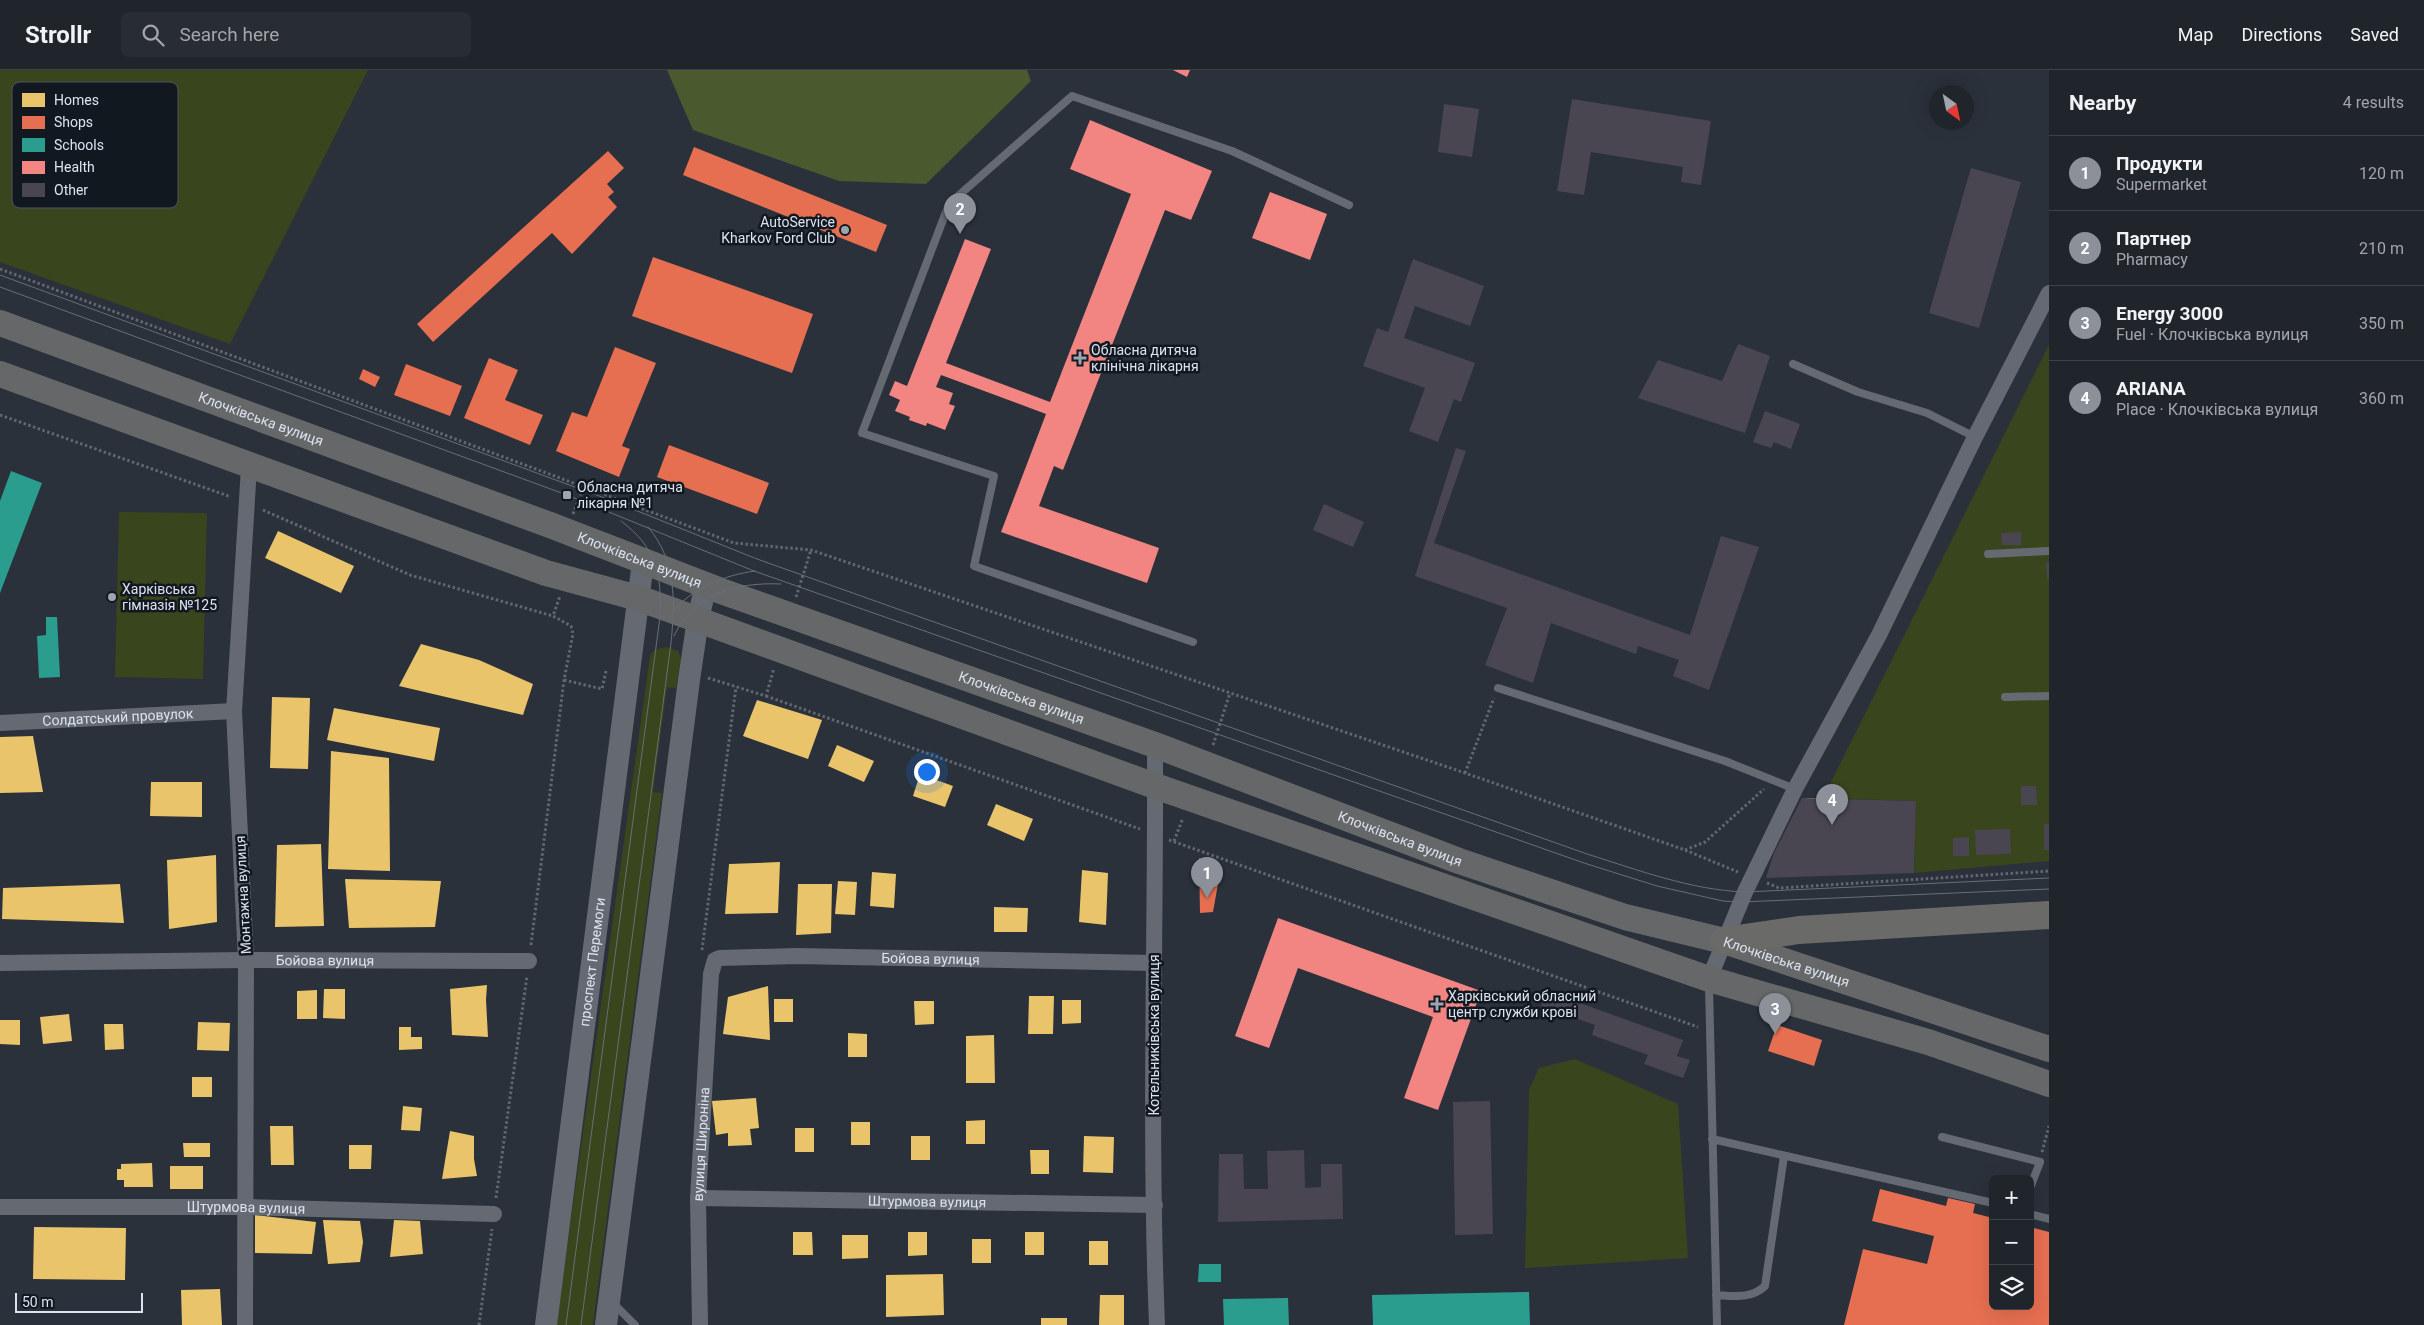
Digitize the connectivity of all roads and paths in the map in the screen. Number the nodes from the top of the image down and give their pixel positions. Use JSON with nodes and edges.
{"nodes":[{"id":1,"x":1349,"y":205,"type":"dead end"},
{"id":2,"x":0,"y":269,"type":"edge"},
{"id":3,"x":2049,"y":293,"type":"edge"},
{"id":4,"x":0,"y":323,"type":"edge"},
{"id":5,"x":1793,"y":364,"type":"dead end"},
{"id":6,"x":0,"y":374,"type":"edge"},
{"id":7,"x":0,"y":415,"type":"edge"},
{"id":8,"x":1975,"y":437,"type":"junction"},
{"id":9,"x":249,"y":466,"type":"junction"},
{"id":10,"x":584,"y":486,"type":"junction"},
{"id":11,"x":247,"y":503,"type":"junction"},
{"id":12,"x":572,"y":517,"type":"dead end"},
{"id":13,"x":811,"y":550,"type":"junction"},
{"id":14,"x":2049,"y":551,"type":"edge"},
{"id":15,"x":1988,"y":554,"type":"dead end"},
{"id":16,"x":643,"y":562,"type":"junction"},
{"id":17,"x":706,"y":585,"type":"junction"},
{"id":18,"x":638,"y":598,"type":"junction"},
{"id":19,"x":795,"y":602,"type":"dead end"},
{"id":20,"x":553,"y":616,"type":"dead end"},
{"id":21,"x":698,"y":619,"type":"junction"},
{"id":22,"x":1193,"y":642,"type":"dead end"},
{"id":23,"x":774,"y":668,"type":"dead end"},
{"id":24,"x":606,"y":671,"type":"dead end"},
{"id":25,"x":705,"y":677,"type":"dead end"},
{"id":26,"x":564,"y":680,"type":"dead end"},
{"id":27,"x":1498,"y":688,"type":"dead end"},
{"id":28,"x":1230,"y":693,"type":"junction"},
{"id":29,"x":766,"y":696,"type":"junction"},
{"id":30,"x":2049,"y":696,"type":"edge"},
{"id":31,"x":1494,"y":697,"type":"dead end"},
{"id":32,"x":2005,"y":697,"type":"dead end"},
{"id":33,"x":234,"y":711,"type":"junction"},
{"id":34,"x":0,"y":724,"type":"edge"},
{"id":35,"x":1155,"y":745,"type":"junction"},
{"id":36,"x":1211,"y":750,"type":"dead end"},
{"id":37,"x":1465,"y":773,"type":"junction"},
{"id":38,"x":1774,"y":781,"type":"junction"},
{"id":39,"x":1155,"y":786,"type":"junction"},
{"id":40,"x":1795,"y":789,"type":"junction"},
{"id":41,"x":1184,"y":815,"type":"dead end"},
{"id":42,"x":1156,"y":835,"type":"junction"},
{"id":43,"x":1174,"y":841,"type":"junction"},
{"id":44,"x":1685,"y":850,"type":"junction"},
{"id":45,"x":2049,"y":871,"type":"edge"},
{"id":46,"x":1752,"y":878,"type":"junction"},
{"id":47,"x":2049,"y":916,"type":"edge"},
{"id":48,"x":1724,"y":941,"type":"junction"},
{"id":49,"x":246,"y":960,"type":"junction"},
{"id":50,"x":529,"y":961,"type":"dead end"},
{"id":51,"x":0,"y":963,"type":"edge"},
{"id":52,"x":1153,"y":963,"type":"junction"},
{"id":53,"x":712,"y":964,"type":"joint"},
{"id":54,"x":1709,"y":979,"type":"junction"},
{"id":55,"x":1710,"y":1031,"type":"junction"},
{"id":56,"x":2049,"y":1049,"type":"edge"},
{"id":57,"x":2049,"y":1084,"type":"edge"},
{"id":58,"x":2049,"y":1126,"type":"edge"},
{"id":59,"x":1942,"y":1137,"type":"dead end"},
{"id":60,"x":1712,"y":1139,"type":"junction"},
{"id":61,"x":1784,"y":1156,"type":"junction"},
{"id":62,"x":2040,"y":1162,"type":"junction"},
{"id":63,"x":2049,"y":1165,"type":"edge"},
{"id":64,"x":2034,"y":1178,"type":"edge"},
{"id":65,"x":698,"y":1198,"type":"junction"},
{"id":66,"x":1989,"y":1201,"type":"edge"},
{"id":67,"x":1155,"y":1205,"type":"junction"},
{"id":68,"x":0,"y":1207,"type":"edge"},
{"id":69,"x":245,"y":1207,"type":"junction"},
{"id":70,"x":494,"y":1214,"type":"dead end"},
{"id":71,"x":2034,"y":1215,"type":"edge"},
{"id":72,"x":2049,"y":1219,"type":"edge"},
{"id":73,"x":1716,"y":1295,"type":"junction"},
{"id":74,"x":609,"y":1299,"type":"junction"},
{"id":75,"x":245,"y":1325,"type":"edge"},
{"id":76,"x":546,"y":1325,"type":"edge"},
{"id":77,"x":606,"y":1325,"type":"edge"},
{"id":78,"x":635,"y":1325,"type":"edge"},
{"id":79,"x":700,"y":1325,"type":"edge"},
{"id":80,"x":1157,"y":1325,"type":"edge"},
{"id":81,"x":1717,"y":1325,"type":"edge"}],
"edges":[{"from":1,"to":22,"type":"lane"},
{"from":2,"to":10,"type":"path"},
{"from":3,"to":8,"type":"street"},
{"from":4,"to":16,"type":"main road","name":"Клочківська вулиця"},
{"from":5,"to":8,"type":"lane"},
{"from":6,"to":9,"type":"main road"},
{"from":7,"to":11,"type":"path"},
{"from":8,"to":40,"type":"street"},
{"from":9,"to":11,"type":"street","name":"Монтажна вулиця"},
{"from":9,"to":18,"type":"main road"},
{"from":10,"to":12,"type":"path"},
{"from":10,"to":13,"type":"path"},
{"from":11,"to":20,"type":"path"},
{"from":11,"to":33,"type":"street","name":"Монтажна вулиця"},
{"from":13,"to":19,"type":"path"},
{"from":13,"to":28,"type":"path"},
{"from":14,"to":15,"type":"lane"},
{"from":16,"to":17,"type":"main road","name":"Клочківська вулиця"},
{"from":16,"to":18,"type":"main road","name":"проспект Перемоги"},
{"from":17,"to":21,"type":"main road"},
{"from":17,"to":35,"type":"main road","name":"Клочківська вулиця"},
{"from":18,"to":21,"type":"main road"},
{"from":18,"to":76,"type":"main road","name":"проспект Перемоги"},
{"from":21,"to":39,"type":"main road"},
{"from":21,"to":74,"type":"main road"},
{"from":23,"to":29,"type":"path"},
{"from":24,"to":26,"type":"path"},
{"from":25,"to":29,"type":"path"},
{"from":27,"to":38,"type":"lane"},
{"from":28,"to":36,"type":"path"},
{"from":28,"to":37,"type":"path"},
{"from":29,"to":42,"type":"path"},
{"from":30,"to":32,"type":"lane"},
{"from":31,"to":37,"type":"path"},
{"from":33,"to":34,"type":"street","name":"Солдатський провулок"},
{"from":33,"to":49,"type":"street","name":"Монтажна вулиця"},
{"from":35,"to":39,"type":"street","name":"Котельниківська вулиця"},
{"from":35,"to":48,"type":"main road","name":"Клочківська вулиця"},
{"from":37,"to":44,"type":"path"},
{"from":38,"to":40,"type":"lane"},
{"from":38,"to":44,"type":"path"},
{"from":39,"to":42,"type":"street","name":"Котельниківська вулиця"},
{"from":39,"to":54,"type":"main road"},
{"from":40,"to":46,"type":"street"},
{"from":41,"to":43,"type":"path"},
{"from":42,"to":43,"type":"path"},
{"from":42,"to":52,"type":"street","name":"Котельниківська вулиця"},
{"from":43,"to":55,"type":"path"},
{"from":44,"to":46,"type":"path"},
{"from":45,"to":46,"type":"path"},
{"from":46,"to":48,"type":"street"},
{"from":47,"to":48,"type":"highway"},
{"from":48,"to":54,"type":"street"},
{"from":48,"to":56,"type":"main road","name":"Клочківська вулиця"},
{"from":49,"to":50,"type":"street","name":"Бойова вулиця"},
{"from":49,"to":51,"type":"street","name":"Бойова вулиця"},
{"from":49,"to":69,"type":"street","name":"Монтажна вулиця"},
{"from":52,"to":53,"type":"street","name":"Бойова вулиця"},
{"from":52,"to":67,"type":"street","name":"Котельниківська вулиця"},
{"from":53,"to":65,"type":"street","name":"вулиця Широніна"},
{"from":54,"to":55,"type":"lane"},
{"from":54,"to":57,"type":"main road"},
{"from":55,"to":60,"type":"lane"},
{"from":58,"to":62,"type":"path"},
{"from":59,"to":62,"type":"lane"},
{"from":60,"to":61,"type":"lane"},
{"from":60,"to":73,"type":"lane"},
{"from":61,"to":66,"type":"lane"},
{"from":61,"to":73,"type":"lane"},
{"from":62,"to":63,"type":"lane"},
{"from":62,"to":64,"type":"lane"},
{"from":65,"to":67,"type":"street","name":"Штурмова вулиця"},
{"from":65,"to":79,"type":"street","name":"вулиця Широніна"},
{"from":67,"to":80,"type":"street","name":"Котельниківська вулиця"},
{"from":68,"to":69,"type":"street","name":"Штурмова вулиця"},
{"from":69,"to":70,"type":"street","name":"Штурмова вулиця"},
{"from":69,"to":75,"type":"street","name":"Монтажна вулиця"},
{"from":71,"to":72,"type":"lane"},
{"from":73,"to":81,"type":"lane"},
{"from":74,"to":77,"type":"main road"},
{"from":74,"to":78,"type":"lane"}]}
